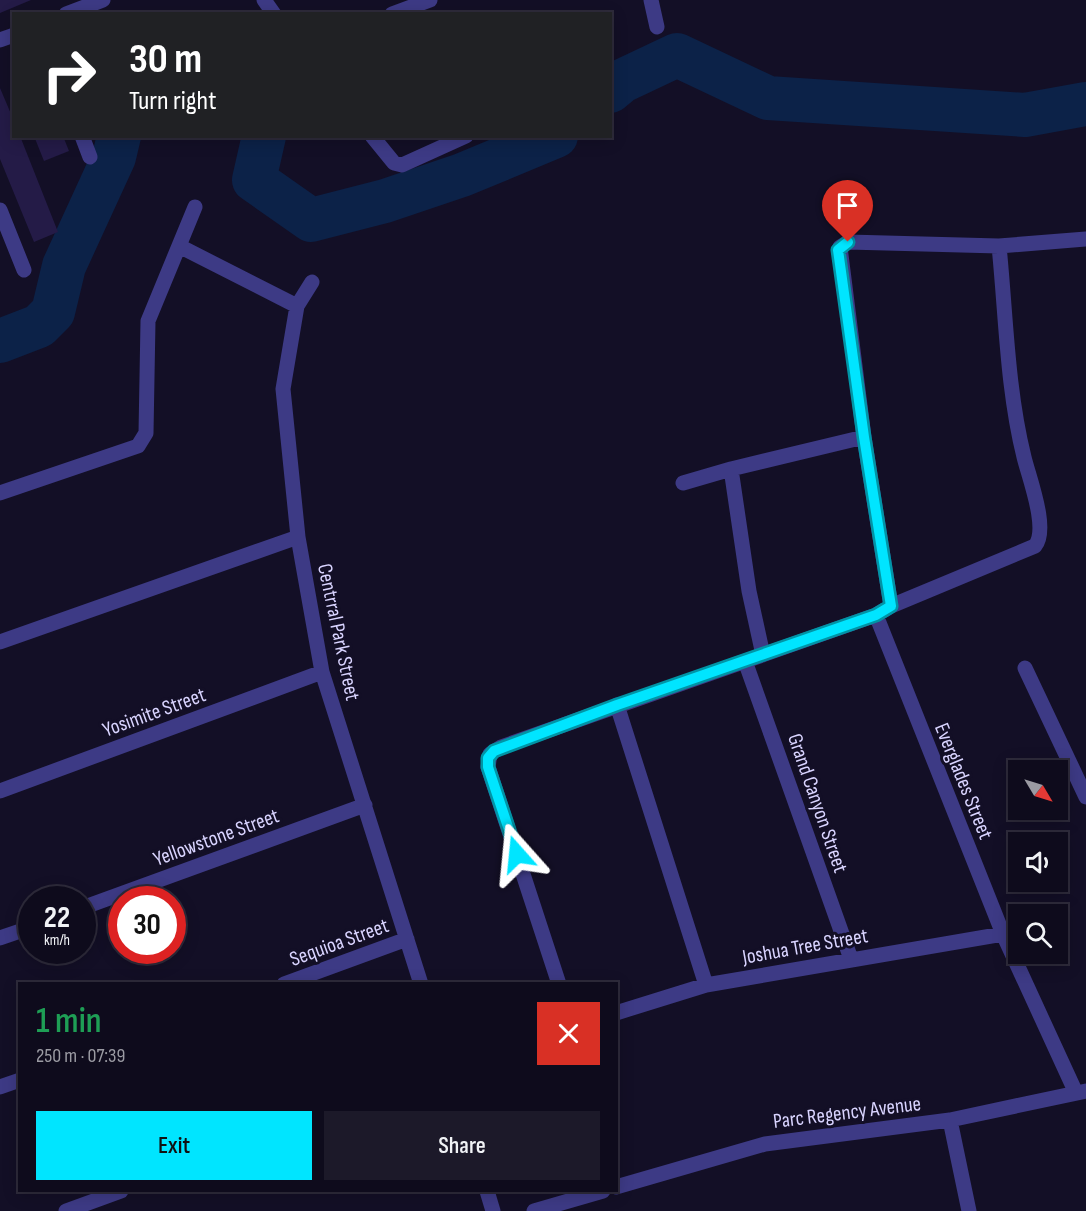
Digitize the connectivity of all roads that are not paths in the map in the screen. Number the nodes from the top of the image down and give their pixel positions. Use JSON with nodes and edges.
{"nodes":[{"id":1,"x":103,"y":0,"type":"edge"},
{"id":2,"x":430,"y":0,"type":"edge"},
{"id":3,"x":651,"y":0,"type":"edge"},
{"id":4,"x":68,"y":8,"type":"edge"},
{"id":5,"x":397,"y":12,"type":"edge"},
{"id":6,"x":657,"y":27,"type":"dead end"},
{"id":7,"x":83,"y":138,"type":"edge"},
{"id":8,"x":374,"y":138,"type":"edge"},
{"id":9,"x":462,"y":138,"type":"edge"},
{"id":10,"x":90,"y":157,"type":"dead end"},
{"id":11,"x":195,"y":207,"type":"dead end"},
{"id":12,"x":0,"y":210,"type":"edge"},
{"id":13,"x":1086,"y":239,"type":"edge"},
{"id":14,"x":179,"y":246,"type":"junction"},
{"id":15,"x":999,"y":246,"type":"junction"},
{"id":16,"x":24,"y":270,"type":"dead end"},
{"id":17,"x":312,"y":282,"type":"dead end"},
{"id":18,"x":297,"y":306,"type":"junction"},
{"id":19,"x":864,"y":437,"type":"junction"},
{"id":20,"x":731,"y":469,"type":"junction"},
{"id":21,"x":683,"y":483,"type":"dead end"},
{"id":22,"x":0,"y":493,"type":"edge"},
{"id":23,"x":298,"y":537,"type":"junction"},
{"id":24,"x":891,"y":606,"type":"junction"},
{"id":25,"x":876,"y":615,"type":"junction"},
{"id":26,"x":0,"y":642,"type":"edge"},
{"id":27,"x":762,"y":655,"type":"junction"},
{"id":28,"x":746,"y":661,"type":"junction"},
{"id":29,"x":1025,"y":668,"type":"dead end"},
{"id":30,"x":322,"y":672,"type":"junction"},
{"id":31,"x":617,"y":705,"type":"junction"},
{"id":32,"x":0,"y":791,"type":"edge"},
{"id":33,"x":1086,"y":797,"type":"edge"},
{"id":34,"x":364,"y":805,"type":"junction"},
{"id":35,"x":96,"y":903,"type":"edge"},
{"id":36,"x":18,"y":932,"type":"edge"},
{"id":37,"x":1003,"y":934,"type":"junction"},
{"id":38,"x":0,"y":938,"type":"edge"},
{"id":39,"x":407,"y":939,"type":"junction"},
{"id":40,"x":851,"y":959,"type":"junction"},
{"id":41,"x":289,"y":982,"type":"edge"},
{"id":42,"x":420,"y":982,"type":"edge"},
{"id":43,"x":558,"y":982,"type":"edge"},
{"id":44,"x":706,"y":986,"type":"junction"},
{"id":45,"x":618,"y":1012,"type":"edge"},
{"id":46,"x":18,"y":1081,"type":"edge"},
{"id":47,"x":0,"y":1087,"type":"edge"},
{"id":48,"x":1081,"y":1092,"type":"edge"},
{"id":49,"x":950,"y":1120,"type":"junction"},
{"id":50,"x":618,"y":1186,"type":"edge"},
{"id":51,"x":118,"y":1192,"type":"edge"},
{"id":52,"x":487,"y":1192,"type":"edge"},
{"id":53,"x":600,"y":1192,"type":"edge"},
{"id":54,"x":66,"y":1211,"type":"edge"},
{"id":55,"x":493,"y":1211,"type":"edge"},
{"id":56,"x":534,"y":1211,"type":"edge"},
{"id":57,"x":969,"y":1211,"type":"edge"}],
"edges":[{"from":1,"to":4,"type":"street"},
{"from":2,"to":5,"type":"street"},
{"from":3,"to":6,"type":"street"},
{"from":7,"to":10,"type":"street"},
{"from":8,"to":9,"type":"street"},
{"from":11,"to":14,"type":"street"},
{"from":12,"to":16,"type":"street"},
{"from":13,"to":15,"type":"street"},
{"from":14,"to":18,"type":"street"},
{"from":14,"to":22,"type":"street"},
{"from":15,"to":19,"type":"street"},
{"from":15,"to":24,"type":"street"},
{"from":17,"to":18,"type":"street","name":"Centrral Park Street"},
{"from":18,"to":23,"type":"street","name":"Centrral Park Street"},
{"from":19,"to":20,"type":"street"},
{"from":19,"to":24,"type":"street"},
{"from":20,"to":21,"type":"street"},
{"from":20,"to":27,"type":"street"},
{"from":23,"to":26,"type":"street"},
{"from":23,"to":30,"type":"street","name":"Centrral Park Street"},
{"from":24,"to":25,"type":"street"},
{"from":25,"to":27,"type":"street"},
{"from":25,"to":37,"type":"street","name":"Everglades Street"},
{"from":27,"to":28,"type":"street"},
{"from":28,"to":31,"type":"street"},
{"from":28,"to":40,"type":"street","name":"Grand Canyon Street"},
{"from":29,"to":33,"type":"street"},
{"from":30,"to":32,"type":"street","name":"Yosimite Street"},
{"from":30,"to":34,"type":"street","name":"Centrral Park Street"},
{"from":31,"to":43,"type":"street"},
{"from":31,"to":44,"type":"street"},
{"from":34,"to":35,"type":"street","name":"Yellowstone Street"},
{"from":34,"to":39,"type":"street","name":"Centrral Park Street"},
{"from":36,"to":38,"type":"street"},
{"from":37,"to":40,"type":"street","name":"Joshua Tree Street"},
{"from":37,"to":48,"type":"street","name":"Everglades Street"},
{"from":39,"to":41,"type":"street","name":"Sequioa Street"},
{"from":39,"to":42,"type":"street","name":"Centrral Park Street"},
{"from":40,"to":44,"type":"street","name":"Joshua Tree Street"},
{"from":44,"to":45,"type":"street","name":"Joshua Tree Street"},
{"from":46,"to":47,"type":"street"},
{"from":48,"to":49,"type":"street","name":"Parc Regency Avenue"},
{"from":49,"to":50,"type":"street","name":"Parc Regency Avenue"},
{"from":49,"to":57,"type":"street"},
{"from":51,"to":54,"type":"street"},
{"from":52,"to":55,"type":"street"},
{"from":53,"to":56,"type":"street"}]}
